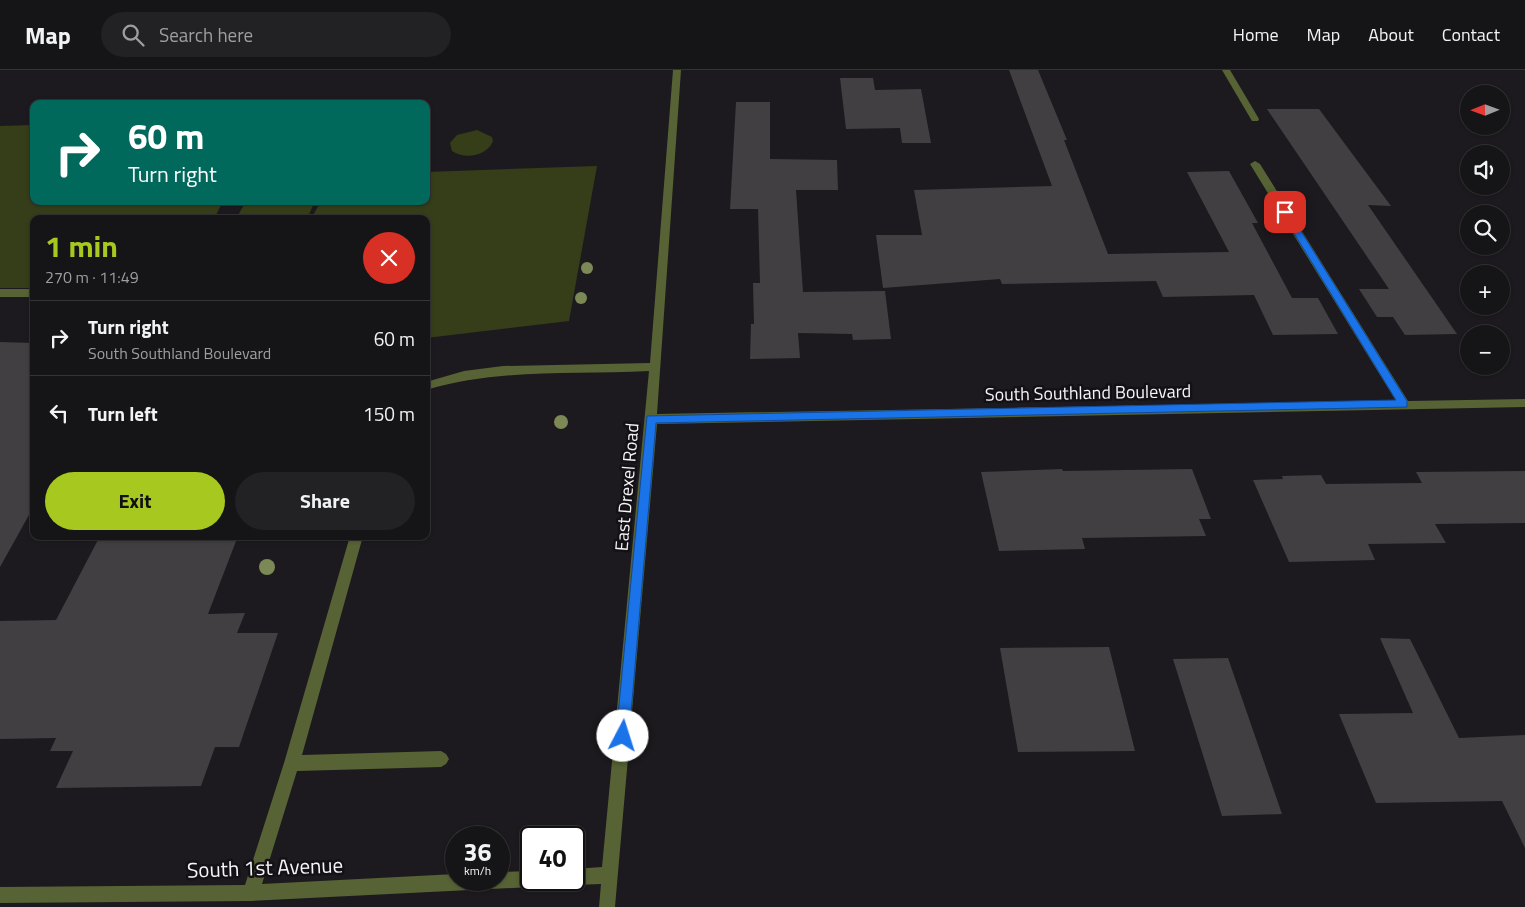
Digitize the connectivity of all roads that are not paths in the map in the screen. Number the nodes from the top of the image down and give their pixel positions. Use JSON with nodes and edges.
{"nodes":[{"id":1,"x":677,"y":70,"type":"edge"},
{"id":2,"x":1226,"y":70,"type":"edge"},
{"id":3,"x":1256,"y":120,"type":"dead end"},
{"id":4,"x":1255,"y":164,"type":"dead end"},
{"id":5,"x":30,"y":292,"type":"edge"},
{"id":6,"x":0,"y":293,"type":"edge"},
{"id":7,"x":655,"y":367,"type":"junction"},
{"id":8,"x":430,"y":385,"type":"edge"},
{"id":9,"x":1525,"y":403,"type":"edge"},
{"id":10,"x":1404,"y":404,"type":"junction"},
{"id":11,"x":651,"y":419,"type":"junction"},
{"id":12,"x":356,"y":540,"type":"edge"},
{"id":13,"x":441,"y":759,"type":"dead end"},
{"id":14,"x":292,"y":763,"type":"junction"},
{"id":15,"x":610,"y":874,"type":"junction"},
{"id":16,"x":585,"y":876,"type":"edge"},
{"id":17,"x":520,"y":880,"type":"edge"},
{"id":18,"x":252,"y":893,"type":"junction"},
{"id":19,"x":0,"y":895,"type":"edge"},
{"id":20,"x":607,"y":907,"type":"edge"}],
"edges":[{"from":1,"to":7,"type":"street","name":"East Drexel Road"},
{"from":2,"to":3,"type":"street"},
{"from":4,"to":10,"type":"street"},
{"from":5,"to":6,"type":"street"},
{"from":7,"to":8,"type":"street"},
{"from":7,"to":11,"type":"street","name":"East Drexel Road"},
{"from":9,"to":10,"type":"street","name":"South Southland Boulevard"},
{"from":10,"to":11,"type":"street","name":"South Southland Boulevard"},
{"from":11,"to":15,"type":"street","name":"East Drexel Road"},
{"from":12,"to":14,"type":"street"},
{"from":13,"to":14,"type":"street"},
{"from":14,"to":18,"type":"street"},
{"from":15,"to":16,"type":"street"},
{"from":15,"to":20,"type":"street","name":"East Drexel Road"},
{"from":17,"to":18,"type":"street","name":"South 1st Avenue"},
{"from":18,"to":19,"type":"street","name":"South 1st Avenue"}]}
